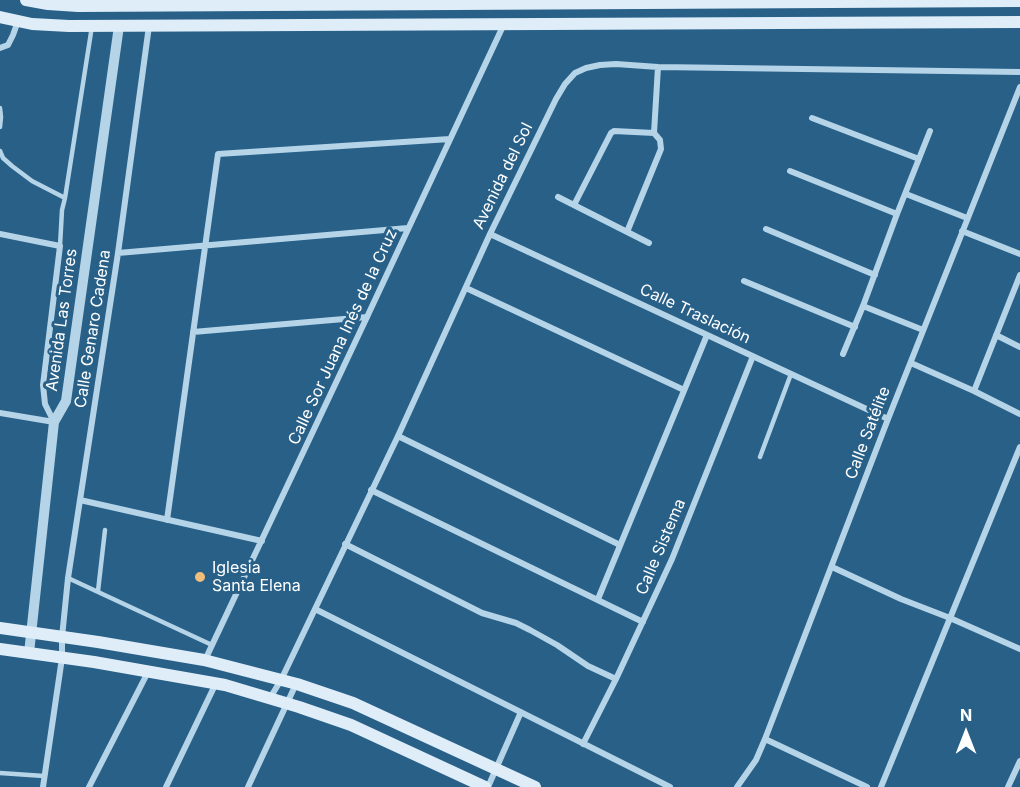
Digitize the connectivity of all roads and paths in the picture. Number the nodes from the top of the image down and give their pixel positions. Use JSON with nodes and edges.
{"nodes":[{"id":1,"x":26,"y":0,"type":"edge"},
{"id":2,"x":1020,"y":2,"type":"edge"},
{"id":3,"x":0,"y":17,"type":"edge"},
{"id":4,"x":18,"y":21,"type":"junction"},
{"id":5,"x":1020,"y":21,"type":"edge"},
{"id":6,"x":504,"y":24,"type":"junction"},
{"id":7,"x":92,"y":26,"type":"junction"},
{"id":8,"x":119,"y":26,"type":"junction"},
{"id":9,"x":149,"y":26,"type":"junction"},
{"id":10,"x":0,"y":48,"type":"edge"},
{"id":11,"x":658,"y":67,"type":"junction"},
{"id":12,"x":1020,"y":72,"type":"edge"},
{"id":13,"x":1020,"y":87,"type":"edge"},
{"id":14,"x":0,"y":108,"type":"edge"},
{"id":15,"x":812,"y":118,"type":"dead end"},
{"id":16,"x":0,"y":127,"type":"edge"},
{"id":17,"x":930,"y":131,"type":"dead end"},
{"id":18,"x":654,"y":134,"type":"junction"},
{"id":19,"x":450,"y":139,"type":"junction"},
{"id":20,"x":0,"y":151,"type":"edge"},
{"id":21,"x":919,"y":159,"type":"junction"},
{"id":22,"x":790,"y":171,"type":"dead end"},
{"id":23,"x":906,"y":194,"type":"junction"},
{"id":24,"x":558,"y":197,"type":"dead end"},
{"id":25,"x":65,"y":198,"type":"junction"},
{"id":26,"x":574,"y":205,"type":"junction"},
{"id":27,"x":897,"y":214,"type":"junction"},
{"id":28,"x":967,"y":218,"type":"junction"},
{"id":29,"x":408,"y":228,"type":"junction"},
{"id":30,"x":766,"y":229,"type":"dead end"},
{"id":31,"x":962,"y":231,"type":"junction"},
{"id":32,"x":627,"y":232,"type":"junction"},
{"id":33,"x":0,"y":234,"type":"edge"},
{"id":34,"x":490,"y":234,"type":"junction"},
{"id":35,"x":649,"y":243,"type":"dead end"},
{"id":36,"x":60,"y":246,"type":"junction"},
{"id":37,"x":205,"y":246,"type":"junction"},
{"id":38,"x":118,"y":253,"type":"junction"},
{"id":39,"x":1020,"y":254,"type":"edge"},
{"id":40,"x":875,"y":275,"type":"junction"},
{"id":41,"x":1019,"y":279,"type":"edge"},
{"id":42,"x":744,"y":281,"type":"dead end"},
{"id":43,"x":466,"y":288,"type":"junction"},
{"id":44,"x":863,"y":306,"type":"junction"},
{"id":45,"x":368,"y":317,"type":"junction"},
{"id":46,"x":855,"y":327,"type":"junction"},
{"id":47,"x":923,"y":330,"type":"junction"},
{"id":48,"x":194,"y":332,"type":"junction"},
{"id":49,"x":707,"y":335,"type":"junction"},
{"id":50,"x":996,"y":335,"type":"junction"},
{"id":51,"x":1020,"y":347,"type":"edge"},
{"id":52,"x":843,"y":354,"type":"dead end"},
{"id":53,"x":753,"y":356,"type":"junction"},
{"id":54,"x":911,"y":363,"type":"junction"},
{"id":55,"x":791,"y":374,"type":"junction"},
{"id":56,"x":684,"y":390,"type":"junction"},
{"id":57,"x":974,"y":391,"type":"junction"},
{"id":58,"x":0,"y":414,"type":"edge"},
{"id":59,"x":1020,"y":414,"type":"edge"},
{"id":60,"x":888,"y":418,"type":"junction"},
{"id":61,"x":54,"y":422,"type":"junction"},
{"id":62,"x":398,"y":436,"type":"junction"},
{"id":63,"x":1020,"y":447,"type":"edge"},
{"id":64,"x":760,"y":457,"type":"dead end"},
{"id":65,"x":371,"y":490,"type":"junction"},
{"id":66,"x":80,"y":500,"type":"junction"},
{"id":67,"x":167,"y":520,"type":"junction"},
{"id":68,"x":105,"y":530,"type":"dead end"},
{"id":69,"x":262,"y":541,"type":"junction"},
{"id":70,"x":345,"y":544,"type":"junction"},
{"id":71,"x":620,"y":545,"type":"junction"},
{"id":72,"x":832,"y":567,"type":"junction"},
{"id":73,"x":68,"y":578,"type":"junction"},
{"id":74,"x":98,"y":591,"type":"junction"},
{"id":75,"x":598,"y":599,"type":"junction"},
{"id":76,"x":315,"y":609,"type":"junction"},
{"id":77,"x":950,"y":618,"type":"junction"},
{"id":78,"x":643,"y":622,"type":"junction"},
{"id":79,"x":0,"y":628,"type":"edge"},
{"id":80,"x":33,"y":632,"type":"junction"},
{"id":81,"x":62,"y":637,"type":"junction"},
{"id":82,"x":212,"y":645,"type":"junction"},
{"id":83,"x":0,"y":649,"type":"edge"},
{"id":84,"x":1020,"y":649,"type":"edge"},
{"id":85,"x":29,"y":653,"type":"junction"},
{"id":86,"x":62,"y":658,"type":"junction"},
{"id":87,"x":204,"y":660,"type":"junction"},
{"id":88,"x":149,"y":671,"type":"junction"},
{"id":89,"x":616,"y":679,"type":"junction"},
{"id":90,"x":281,"y":680,"type":"junction"},
{"id":91,"x":216,"y":682,"type":"junction"},
{"id":92,"x":297,"y":684,"type":"junction"},
{"id":93,"x":270,"y":698,"type":"junction"},
{"id":94,"x":288,"y":703,"type":"junction"},
{"id":95,"x":521,"y":712,"type":"junction"},
{"id":96,"x":765,"y":739,"type":"junction"},
{"id":97,"x":583,"y":744,"type":"junction"},
{"id":98,"x":1020,"y":761,"type":"edge"},
{"id":99,"x":496,"y":768,"type":"junction"},
{"id":100,"x":0,"y":773,"type":"edge"},
{"id":101,"x":44,"y":776,"type":"junction"},
{"id":102,"x":43,"y":787,"type":"edge"},
{"id":103,"x":89,"y":787,"type":"edge"},
{"id":104,"x":166,"y":787,"type":"edge"},
{"id":105,"x":248,"y":787,"type":"edge"},
{"id":106,"x":486,"y":787,"type":"edge"},
{"id":107,"x":535,"y":787,"type":"edge"},
{"id":108,"x":670,"y":787,"type":"edge"},
{"id":109,"x":737,"y":787,"type":"edge"},
{"id":110,"x":867,"y":787,"type":"edge"},
{"id":111,"x":880,"y":787,"type":"edge"},
{"id":112,"x":1008,"y":787,"type":"edge"}],
"edges":[{"from":1,"to":2,"type":"main road"},
{"from":3,"to":4,"type":"main road"},
{"from":4,"to":7,"type":"main road"},
{"from":4,"to":10,"type":"street"},
{"from":5,"to":6,"type":"main road"},
{"from":6,"to":9,"type":"main road"},
{"from":6,"to":19,"type":"street","name":"Calle Sor Juana Inés de la Cruz"},
{"from":7,"to":8,"type":"main road"},
{"from":7,"to":25,"type":"lane"},
{"from":8,"to":9,"type":"main road"},
{"from":8,"to":61,"type":"street","name":"Avenida Las Torres"},
{"from":9,"to":38,"type":"street","name":"Calle Genaro Cadena"},
{"from":11,"to":12,"type":"street","name":"Avenida del Sol"},
{"from":11,"to":18,"type":"street"},
{"from":11,"to":34,"type":"street","name":"Avenida del Sol"},
{"from":13,"to":28,"type":"street","name":"Calle Satélite"},
{"from":14,"to":16,"type":"lane"},
{"from":15,"to":21,"type":"street"},
{"from":17,"to":21,"type":"street"},
{"from":18,"to":26,"type":"street"},
{"from":18,"to":32,"type":"street"},
{"from":19,"to":29,"type":"street","name":"Calle Sor Juana Inés de la Cruz"},
{"from":19,"to":37,"type":"street"},
{"from":20,"to":25,"type":"lane"},
{"from":21,"to":23,"type":"street"},
{"from":22,"to":27,"type":"street"},
{"from":23,"to":27,"type":"street"},
{"from":23,"to":28,"type":"street"},
{"from":24,"to":26,"type":"street"},
{"from":25,"to":36,"type":"lane"},
{"from":26,"to":32,"type":"street"},
{"from":27,"to":40,"type":"street"},
{"from":28,"to":31,"type":"street","name":"Calle Satélite"},
{"from":29,"to":37,"type":"street"},
{"from":29,"to":45,"type":"street","name":"Calle Sor Juana Inés de la Cruz"},
{"from":30,"to":40,"type":"street"},
{"from":31,"to":39,"type":"street"},
{"from":31,"to":47,"type":"street","name":"Calle Satélite"},
{"from":32,"to":35,"type":"street"},
{"from":33,"to":36,"type":"street"},
{"from":34,"to":43,"type":"street","name":"Avenida del Sol"},
{"from":34,"to":49,"type":"street","name":"Calle Traslación"},
{"from":36,"to":61,"type":"street"},
{"from":37,"to":38,"type":"street"},
{"from":37,"to":48,"type":"street"},
{"from":38,"to":66,"type":"street","name":"Calle Genaro Cadena"},
{"from":40,"to":44,"type":"street"},
{"from":41,"to":50,"type":"street"},
{"from":42,"to":46,"type":"street"},
{"from":43,"to":56,"type":"street"},
{"from":43,"to":62,"type":"street","name":"Avenida del Sol"},
{"from":44,"to":46,"type":"street"},
{"from":44,"to":47,"type":"street"},
{"from":45,"to":48,"type":"street"},
{"from":45,"to":69,"type":"street","name":"Calle Sor Juana Inés de la Cruz"},
{"from":46,"to":52,"type":"street"},
{"from":47,"to":54,"type":"street","name":"Calle Satélite"},
{"from":48,"to":67,"type":"street"},
{"from":49,"to":53,"type":"street","name":"Calle Traslación"},
{"from":49,"to":56,"type":"street"},
{"from":50,"to":51,"type":"street"},
{"from":50,"to":57,"type":"street"},
{"from":53,"to":55,"type":"street","name":"Calle Traslación"},
{"from":53,"to":78,"type":"street","name":"Calle Sistema"},
{"from":54,"to":57,"type":"street"},
{"from":54,"to":60,"type":"street","name":"Calle Satélite"},
{"from":55,"to":60,"type":"street","name":"Calle Traslación"},
{"from":55,"to":64,"type":"lane"},
{"from":56,"to":71,"type":"street"},
{"from":57,"to":59,"type":"street"},
{"from":58,"to":61,"type":"street"},
{"from":60,"to":72,"type":"street","name":"Calle Satélite"},
{"from":61,"to":80,"type":"street","name":"Avenida Las Torres"},
{"from":62,"to":65,"type":"street","name":"Avenida del Sol"},
{"from":62,"to":71,"type":"street"},
{"from":63,"to":77,"type":"street"},
{"from":65,"to":70,"type":"street","name":"Avenida del Sol"},
{"from":65,"to":75,"type":"street"},
{"from":66,"to":67,"type":"street"},
{"from":66,"to":73,"type":"street","name":"Calle Genaro Cadena"},
{"from":67,"to":69,"type":"street"},
{"from":68,"to":74,"type":"lane"},
{"from":69,"to":82,"type":"street","name":"Calle Sor Juana Inés de la Cruz"},
{"from":70,"to":76,"type":"street","name":"Avenida del Sol"},
{"from":70,"to":89,"type":"street"},
{"from":71,"to":75,"type":"street"},
{"from":72,"to":77,"type":"street"},
{"from":72,"to":96,"type":"street","name":"Calle Satélite"},
{"from":73,"to":74,"type":"lane"},
{"from":73,"to":81,"type":"street","name":"Calle Genaro Cadena"},
{"from":74,"to":82,"type":"lane"},
{"from":75,"to":78,"type":"street"},
{"from":76,"to":90,"type":"street","name":"Avenida del Sol"},
{"from":76,"to":95,"type":"street"},
{"from":77,"to":84,"type":"street"},
{"from":77,"to":111,"type":"street"},
{"from":78,"to":89,"type":"street","name":"Calle Sistema"},
{"from":79,"to":80,"type":"main road"},
{"from":80,"to":81,"type":"main road"},
{"from":80,"to":85,"type":"street","name":"Avenida Las Torres"},
{"from":81,"to":86,"type":"street","name":"Calle Genaro Cadena"},
{"from":81,"to":87,"type":"main road"},
{"from":82,"to":87,"type":"street","name":"Calle Sor Juana Inés de la Cruz"},
{"from":83,"to":85,"type":"main road"},
{"from":85,"to":86,"type":"main road"},
{"from":86,"to":88,"type":"main road"},
{"from":86,"to":101,"type":"street"},
{"from":87,"to":90,"type":"main road"},
{"from":88,"to":91,"type":"main road"},
{"from":88,"to":103,"type":"street"},
{"from":89,"to":97,"type":"street","name":"Calle Sistema"},
{"from":90,"to":92,"type":"main road"},
{"from":90,"to":93,"type":"street","name":"Avenida del Sol"},
{"from":91,"to":93,"type":"main road"},
{"from":91,"to":104,"type":"street"},
{"from":92,"to":94,"type":"street"},
{"from":92,"to":99,"type":"main road"},
{"from":93,"to":94,"type":"main road"},
{"from":94,"to":105,"type":"street"},
{"from":94,"to":106,"type":"main road"},
{"from":95,"to":97,"type":"street"},
{"from":95,"to":99,"type":"street"},
{"from":96,"to":109,"type":"street","name":"Calle Satélite"},
{"from":96,"to":110,"type":"street"},
{"from":97,"to":108,"type":"street"},
{"from":98,"to":112,"type":"street"},
{"from":99,"to":106,"type":"street"},
{"from":99,"to":107,"type":"main road"},
{"from":100,"to":101,"type":"lane"},
{"from":101,"to":102,"type":"street"}]}
